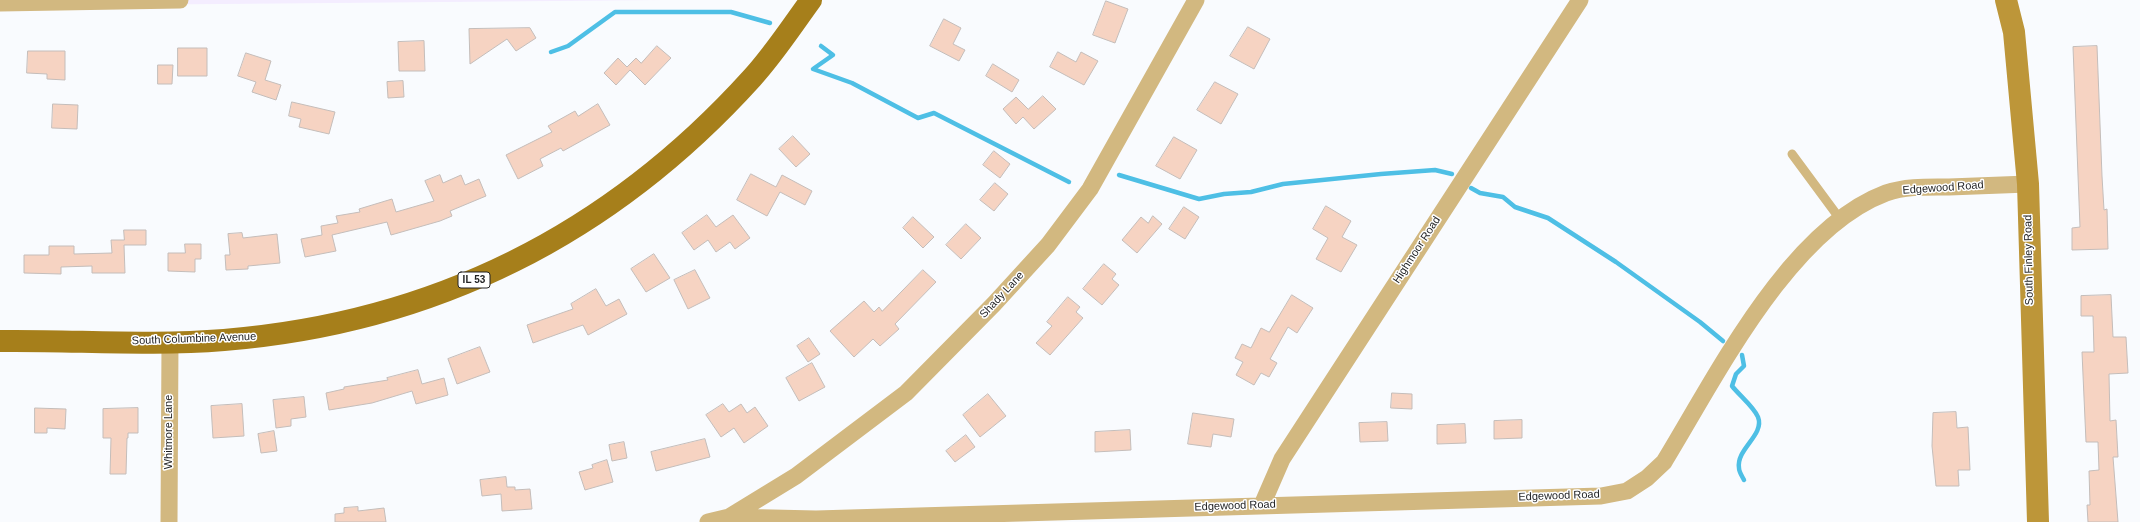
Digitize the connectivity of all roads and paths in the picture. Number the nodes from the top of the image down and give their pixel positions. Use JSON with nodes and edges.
{"nodes":[{"id":1,"x":180,"y":0,"type":"edge"},
{"id":2,"x":811,"y":0,"type":"edge"},
{"id":3,"x":1196,"y":0,"type":"edge"},
{"id":4,"x":1580,"y":0,"type":"edge"},
{"id":5,"x":2006,"y":0,"type":"edge"},
{"id":6,"x":0,"y":3,"type":"edge"},
{"id":7,"x":1792,"y":154,"type":"dead end"},
{"id":8,"x":2028,"y":184,"type":"junction"},
{"id":9,"x":1840,"y":219,"type":"junction"},
{"id":10,"x":0,"y":341,"type":"edge"},
{"id":11,"x":170,"y":342,"type":"junction"},
{"id":12,"x":1262,"y":505,"type":"junction"},
{"id":13,"x":729,"y":518,"type":"junction"},
{"id":14,"x":169,"y":522,"type":"edge"},
{"id":15,"x":708,"y":522,"type":"edge"},
{"id":16,"x":2038,"y":522,"type":"edge"}],
"edges":[{"from":1,"to":6,"type":"street"},
{"from":2,"to":11,"type":"main road","name":"South Columbine Avenue","number":"IL 53"},
{"from":3,"to":13,"type":"street","name":"Shady Lane"},
{"from":4,"to":12,"type":"street","name":"Highmoor Road"},
{"from":5,"to":8,"type":"main road","name":"South Finley Road"},
{"from":7,"to":9,"type":"lane"},
{"from":8,"to":9,"type":"street","name":"Edgewood Road"},
{"from":8,"to":16,"type":"main road","name":"South Finley Road"},
{"from":9,"to":12,"type":"street","name":"Edgewood Road"},
{"from":10,"to":11,"type":"main road","name":"South Columbine Avenue","number":"IL 53"},
{"from":11,"to":14,"type":"street","name":"Whitmore Lane"},
{"from":12,"to":13,"type":"street","name":"Edgewood Road"},
{"from":13,"to":15,"type":"street"}]}
